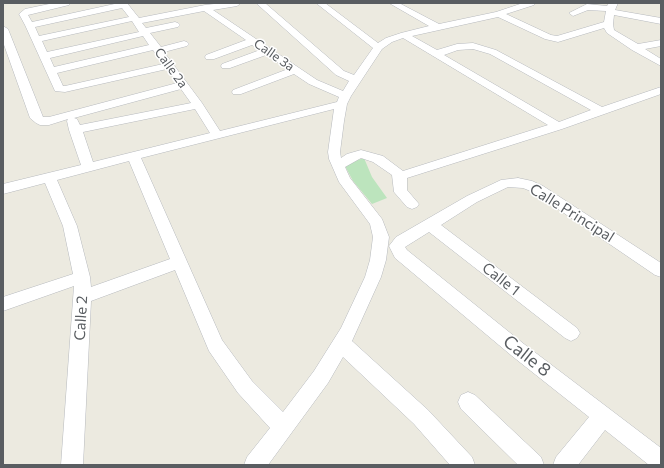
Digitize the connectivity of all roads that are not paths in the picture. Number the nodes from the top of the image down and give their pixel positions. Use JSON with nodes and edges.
{"nodes":[{"id":1,"x":66,"y":3,"type":"edge"},
{"id":2,"x":237,"y":3,"type":"edge"},
{"id":3,"x":260,"y":3,"type":"edge"},
{"id":4,"x":320,"y":3,"type":"edge"},
{"id":5,"x":393,"y":3,"type":"edge"},
{"id":6,"x":531,"y":3,"type":"edge"},
{"id":7,"x":124,"y":4,"type":"edge"},
{"id":8,"x":591,"y":5,"type":"edge"},
{"id":9,"x":208,"y":6,"type":"edge"},
{"id":10,"x":611,"y":8,"type":"edge"},
{"id":11,"x":573,"y":13,"type":"dead end"},
{"id":12,"x":499,"y":14,"type":"junction"},
{"id":13,"x":136,"y":19,"type":"junction"},
{"id":14,"x":661,"y":21,"type":"edge"},
{"id":15,"x":608,"y":24,"type":"junction"},
{"id":16,"x":30,"y":25,"type":"junction"},
{"id":17,"x":175,"y":25,"type":"dead end"},
{"id":18,"x":438,"y":27,"type":"junction"},
{"id":19,"x":3,"y":29,"type":"edge"},
{"id":20,"x":144,"y":32,"type":"junction"},
{"id":21,"x":404,"y":35,"type":"junction"},
{"id":22,"x":37,"y":39,"type":"junction"},
{"id":23,"x":253,"y":41,"type":"junction"},
{"id":24,"x":661,"y":43,"type":"edge"},
{"id":25,"x":184,"y":44,"type":"dead end"},
{"id":26,"x":378,"y":47,"type":"junction"},
{"id":27,"x":635,"y":48,"type":"junction"},
{"id":28,"x":156,"y":49,"type":"junction"},
{"id":29,"x":267,"y":51,"type":"junction"},
{"id":30,"x":436,"y":54,"type":"junction"},
{"id":31,"x":44,"y":56,"type":"junction"},
{"id":32,"x":210,"y":57,"type":"dead end"},
{"id":33,"x":661,"y":64,"type":"edge"},
{"id":34,"x":168,"y":66,"type":"junction"},
{"id":35,"x":226,"y":66,"type":"dead end"},
{"id":36,"x":295,"y":70,"type":"junction"},
{"id":37,"x":51,"y":71,"type":"junction"},
{"id":38,"x":355,"y":80,"type":"junction"},
{"id":39,"x":182,"y":85,"type":"junction"},
{"id":40,"x":661,"y":90,"type":"edge"},
{"id":41,"x":237,"y":92,"type":"dead end"},
{"id":42,"x":343,"y":100,"type":"junction"},
{"id":43,"x":198,"y":105,"type":"junction"},
{"id":44,"x":601,"y":111,"type":"junction"},
{"id":45,"x":63,"y":117,"type":"junction"},
{"id":46,"x":558,"y":126,"type":"junction"},
{"id":47,"x":75,"y":130,"type":"junction"},
{"id":48,"x":217,"y":135,"type":"junction"},
{"id":49,"x":133,"y":156,"type":"junction"},
{"id":50,"x":338,"y":166,"type":"junction"},
{"id":51,"x":88,"y":167,"type":"junction"},
{"id":52,"x":49,"y":176,"type":"junction"},
{"id":53,"x":400,"y":176,"type":"junction"},
{"id":54,"x":3,"y":189,"type":"edge"},
{"id":55,"x":412,"y":204,"type":"dead end"},
{"id":56,"x":430,"y":226,"type":"junction"},
{"id":57,"x":389,"y":245,"type":"junction"},
{"id":58,"x":178,"y":262,"type":"junction"},
{"id":59,"x":661,"y":271,"type":"edge"},
{"id":60,"x":82,"y":277,"type":"junction"},
{"id":61,"x":83,"y":297,"type":"junction"},
{"id":62,"x":3,"y":304,"type":"edge"},
{"id":63,"x":571,"y":334,"type":"dead end"},
{"id":64,"x":341,"y":343,"type":"junction"},
{"id":65,"x":468,"y":402,"type":"dead end"},
{"id":66,"x":603,"y":416,"type":"junction"},
{"id":67,"x":284,"y":428,"type":"junction"},
{"id":68,"x":661,"y":461,"type":"edge"},
{"id":69,"x":72,"y":465,"type":"edge"},
{"id":70,"x":255,"y":465,"type":"edge"},
{"id":71,"x":464,"y":465,"type":"edge"},
{"id":72,"x":533,"y":465,"type":"edge"},
{"id":73,"x":564,"y":465,"type":"edge"}],
"edges":[{"from":1,"to":16,"type":"street"},
{"from":2,"to":9,"type":"street"},
{"from":3,"to":38,"type":"street"},
{"from":4,"to":26,"type":"street"},
{"from":5,"to":18,"type":"street"},
{"from":6,"to":12,"type":"street"},
{"from":7,"to":13,"type":"street","name":"Calle 2a"},
{"from":7,"to":16,"type":"street"},
{"from":8,"to":10,"type":"street"},
{"from":8,"to":11,"type":"street"},
{"from":9,"to":13,"type":"street"},
{"from":9,"to":23,"type":"street","name":"Calle 3a"},
{"from":10,"to":14,"type":"street"},
{"from":10,"to":15,"type":"street"},
{"from":12,"to":15,"type":"street"},
{"from":12,"to":18,"type":"street"},
{"from":13,"to":20,"type":"street","name":"Calle 2a"},
{"from":13,"to":22,"type":"street"},
{"from":15,"to":27,"type":"street"},
{"from":16,"to":22,"type":"street"},
{"from":17,"to":20,"type":"street"},
{"from":18,"to":21,"type":"street"},
{"from":19,"to":45,"type":"street"},
{"from":20,"to":28,"type":"street","name":"Calle 2a"},
{"from":20,"to":31,"type":"street"},
{"from":21,"to":26,"type":"street"},
{"from":21,"to":30,"type":"street"},
{"from":22,"to":31,"type":"street"},
{"from":23,"to":29,"type":"street","name":"Calle 3a"},
{"from":23,"to":32,"type":"street"},
{"from":24,"to":27,"type":"street"},
{"from":25,"to":28,"type":"street"},
{"from":26,"to":38,"type":"street"},
{"from":27,"to":33,"type":"street"},
{"from":28,"to":34,"type":"street","name":"Calle 2a"},
{"from":28,"to":37,"type":"street"},
{"from":29,"to":35,"type":"street"},
{"from":29,"to":36,"type":"street","name":"Calle 3a"},
{"from":30,"to":44,"type":"street"},
{"from":30,"to":46,"type":"street"},
{"from":31,"to":37,"type":"street"},
{"from":34,"to":37,"type":"street"},
{"from":34,"to":39,"type":"street","name":"Calle 2a"},
{"from":36,"to":41,"type":"street"},
{"from":36,"to":42,"type":"street","name":"Calle 3a"},
{"from":38,"to":42,"type":"street"},
{"from":39,"to":43,"type":"street","name":"Calle 2a"},
{"from":39,"to":45,"type":"street"},
{"from":40,"to":44,"type":"street"},
{"from":42,"to":48,"type":"street"},
{"from":42,"to":50,"type":"street"},
{"from":43,"to":47,"type":"street"},
{"from":43,"to":48,"type":"street","name":"Calle 2a"},
{"from":44,"to":46,"type":"street"},
{"from":45,"to":47,"type":"street"},
{"from":46,"to":53,"type":"street"},
{"from":47,"to":51,"type":"street"},
{"from":48,"to":49,"type":"street"},
{"from":49,"to":51,"type":"street"},
{"from":49,"to":58,"type":"street"},
{"from":50,"to":53,"type":"street"},
{"from":50,"to":57,"type":"street"},
{"from":51,"to":52,"type":"street"},
{"from":52,"to":54,"type":"street"},
{"from":52,"to":60,"type":"street","name":"Calle 2"},
{"from":53,"to":55,"type":"street"},
{"from":56,"to":57,"type":"street","name":"Calle Principal"},
{"from":56,"to":59,"type":"street","name":"Calle Principal"},
{"from":56,"to":63,"type":"street","name":"Calle 1"},
{"from":57,"to":64,"type":"street"},
{"from":57,"to":66,"type":"street","name":"Calle 8"},
{"from":58,"to":61,"type":"street"},
{"from":58,"to":67,"type":"street"},
{"from":60,"to":61,"type":"street","name":"Calle 2"},
{"from":60,"to":62,"type":"street"},
{"from":61,"to":69,"type":"street","name":"Calle 2"},
{"from":64,"to":67,"type":"street"},
{"from":64,"to":71,"type":"street"},
{"from":65,"to":72,"type":"street"},
{"from":66,"to":68,"type":"street","name":"Calle 8"},
{"from":66,"to":73,"type":"street"},
{"from":67,"to":70,"type":"street"}]}
